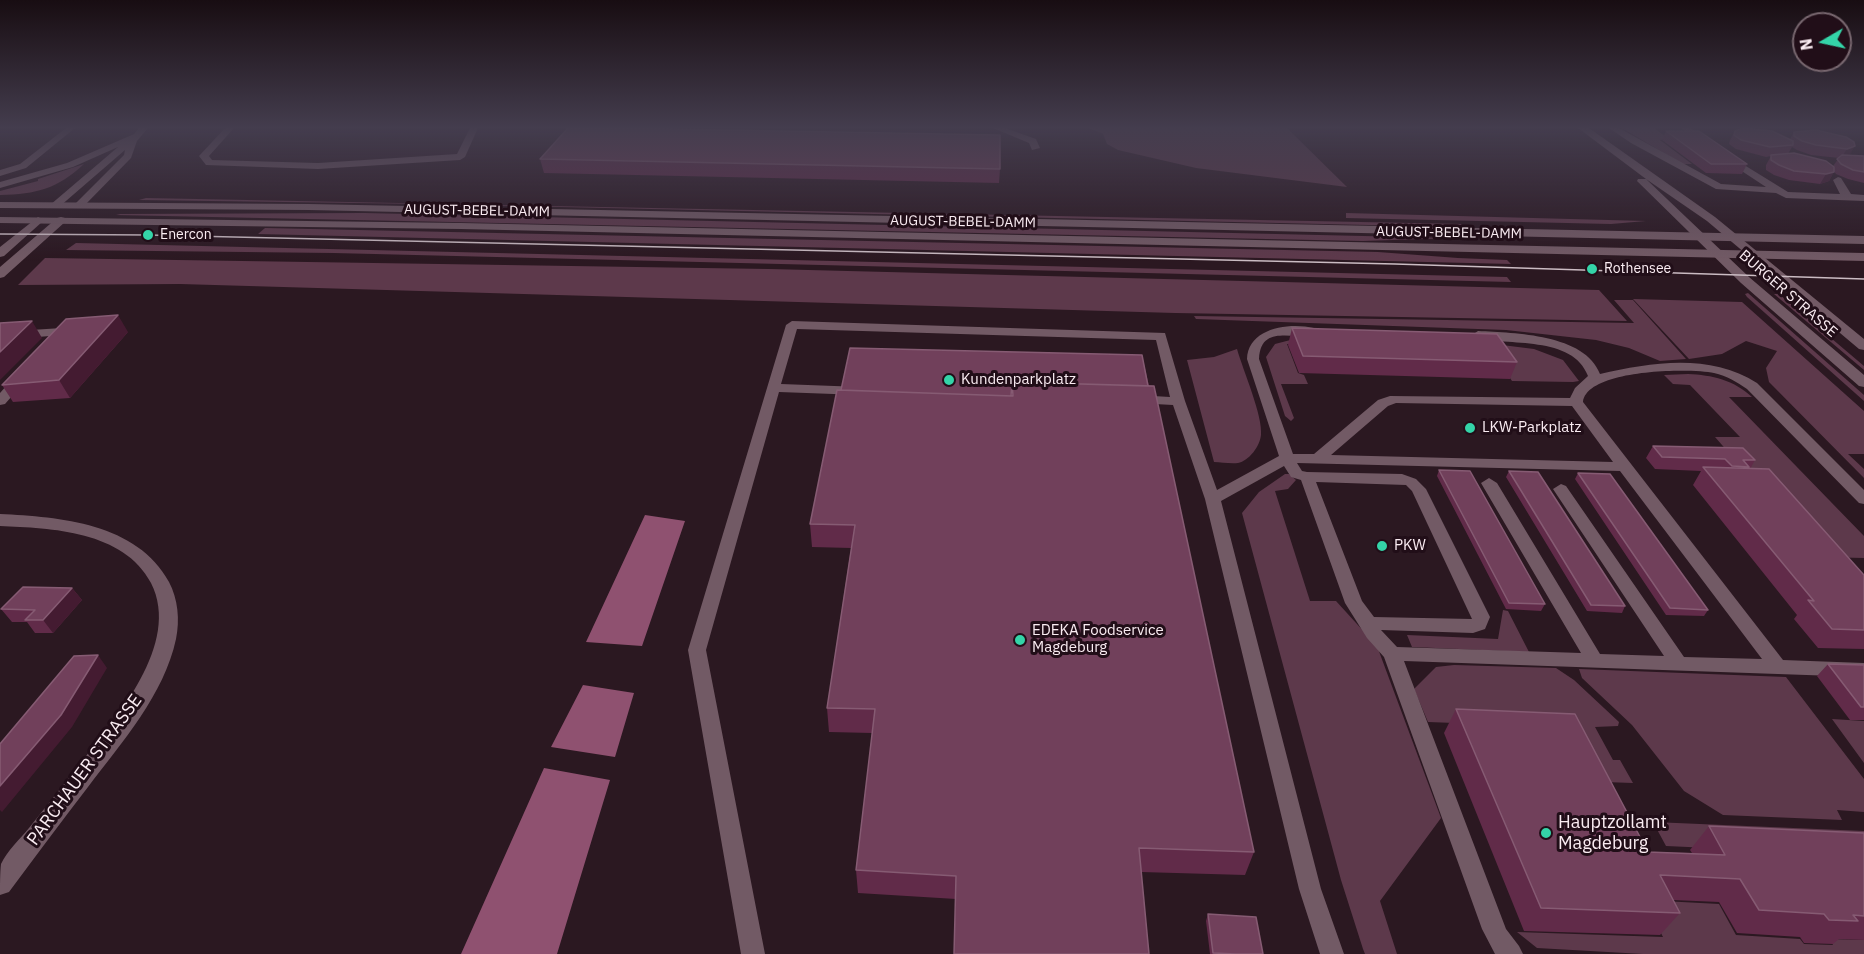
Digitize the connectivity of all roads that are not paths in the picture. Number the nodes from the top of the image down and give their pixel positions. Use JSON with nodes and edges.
{"nodes":[{"id":1,"x":44,"y":173,"type":"edge"},
{"id":2,"x":92,"y":173,"type":"edge"},
{"id":3,"x":111,"y":173,"type":"edge"},
{"id":4,"x":1636,"y":173,"type":"edge"},
{"id":5,"x":1644,"y":173,"type":"edge"},
{"id":6,"x":1692,"y":173,"type":"edge"},
{"id":7,"x":1750,"y":173,"type":"edge"},
{"id":8,"x":1838,"y":180,"type":"dead end"},
{"id":9,"x":0,"y":185,"type":"edge"},
{"id":10,"x":1776,"y":190,"type":"junction"},
{"id":11,"x":1846,"y":197,"type":"junction"},
{"id":12,"x":1864,"y":198,"type":"edge"},
{"id":13,"x":0,"y":205,"type":"edge"},
{"id":14,"x":55,"y":205,"type":"junction"},
{"id":15,"x":79,"y":205,"type":"junction"},
{"id":16,"x":0,"y":220,"type":"edge"},
{"id":17,"x":38,"y":220,"type":"junction"},
{"id":18,"x":61,"y":220,"type":"junction"},
{"id":19,"x":1699,"y":236,"type":"junction"},
{"id":20,"x":1732,"y":237,"type":"junction"},
{"id":21,"x":1864,"y":240,"type":"edge"},
{"id":22,"x":0,"y":253,"type":"edge"},
{"id":23,"x":1717,"y":254,"type":"junction"},
{"id":24,"x":1752,"y":254,"type":"junction"},
{"id":25,"x":1864,"y":257,"type":"edge"},
{"id":26,"x":0,"y":274,"type":"edge"},
{"id":27,"x":1326,"y":331,"type":"edge"},
{"id":28,"x":1466,"y":335,"type":"edge"},
{"id":29,"x":0,"y":336,"type":"edge"},
{"id":30,"x":1864,"y":346,"type":"edge"},
{"id":31,"x":46,"y":349,"type":"edge"},
{"id":32,"x":31,"y":366,"type":"edge"},
{"id":33,"x":1592,"y":380,"type":"junction"},
{"id":34,"x":1864,"y":383,"type":"edge"},
{"id":35,"x":774,"y":388,"type":"junction"},
{"id":36,"x":880,"y":391,"type":"edge"},
{"id":37,"x":1118,"y":399,"type":"edge"},
{"id":38,"x":1178,"y":400,"type":"junction"},
{"id":39,"x":0,"y":401,"type":"edge"},
{"id":40,"x":1576,"y":402,"type":"junction"},
{"id":41,"x":1287,"y":458,"type":"junction"},
{"id":42,"x":1316,"y":460,"type":"junction"},
{"id":43,"x":1624,"y":467,"type":"junction"},
{"id":44,"x":1307,"y":477,"type":"junction"},
{"id":45,"x":1490,"y":483,"type":"dead end"},
{"id":46,"x":1561,"y":489,"type":"dead end"},
{"id":47,"x":1213,"y":499,"type":"junction"},
{"id":48,"x":1864,"y":499,"type":"edge"},
{"id":49,"x":0,"y":520,"type":"edge"},
{"id":50,"x":1369,"y":622,"type":"junction"},
{"id":51,"x":1392,"y":654,"type":"junction"},
{"id":52,"x":1594,"y":660,"type":"junction"},
{"id":53,"x":1678,"y":663,"type":"junction"},
{"id":54,"x":1778,"y":667,"type":"junction"},
{"id":55,"x":1864,"y":670,"type":"edge"},
{"id":56,"x":0,"y":884,"type":"edge"},
{"id":57,"x":753,"y":954,"type":"edge"},
{"id":58,"x":1332,"y":954,"type":"edge"},
{"id":59,"x":1511,"y":954,"type":"edge"}],
"edges":[{"from":1,"to":9,"type":"lane"},
{"from":2,"to":14,"type":"lane"},
{"from":3,"to":15,"type":"lane"},
{"from":4,"to":19,"type":"main road","name":"BURGER STRASSE"},
{"from":5,"to":20,"type":"main road","name":"BURGER STRASSE"},
{"from":6,"to":10,"type":"lane"},
{"from":7,"to":10,"type":"lane"},
{"from":8,"to":11,"type":"lane"},
{"from":10,"to":11,"type":"lane"},
{"from":11,"to":12,"type":"lane"},
{"from":13,"to":14,"type":"main road","name":"AUGUST-BEBEL-DAMM"},
{"from":14,"to":15,"type":"main road","name":"AUGUST-BEBEL-DAMM"},
{"from":14,"to":17,"type":"main road"},
{"from":15,"to":18,"type":"main road"},
{"from":15,"to":19,"type":"main road","name":"AUGUST-BEBEL-DAMM"},
{"from":16,"to":17,"type":"main road","name":"AUGUST-BEBEL-DAMM"},
{"from":17,"to":18,"type":"main road","name":"AUGUST-BEBEL-DAMM"},
{"from":17,"to":22,"type":"main road"},
{"from":18,"to":23,"type":"main road","name":"AUGUST-BEBEL-DAMM"},
{"from":18,"to":26,"type":"main road"},
{"from":19,"to":20,"type":"main road","name":"AUGUST-BEBEL-DAMM"},
{"from":19,"to":23,"type":"main road","name":"BURGER STRASSE"},
{"from":20,"to":21,"type":"main road","name":"AUGUST-BEBEL-DAMM"},
{"from":20,"to":24,"type":"main road","name":"BURGER STRASSE"},
{"from":23,"to":24,"type":"main road","name":"AUGUST-BEBEL-DAMM"},
{"from":23,"to":34,"type":"main road","name":"BURGER STRASSE"},
{"from":24,"to":25,"type":"main road","name":"AUGUST-BEBEL-DAMM"},
{"from":24,"to":30,"type":"main road","name":"BURGER STRASSE"},
{"from":27,"to":41,"type":"lane"},
{"from":28,"to":33,"type":"lane"},
{"from":29,"to":31,"type":"lane"},
{"from":32,"to":39,"type":"lane"},
{"from":33,"to":40,"type":"lane"},
{"from":33,"to":48,"type":"lane"},
{"from":35,"to":36,"type":"lane"},
{"from":35,"to":38,"type":"lane"},
{"from":35,"to":57,"type":"lane"},
{"from":37,"to":38,"type":"lane"},
{"from":38,"to":47,"type":"lane"},
{"from":40,"to":42,"type":"lane"},
{"from":40,"to":43,"type":"lane"},
{"from":41,"to":42,"type":"lane"},
{"from":41,"to":44,"type":"lane"},
{"from":41,"to":47,"type":"lane"},
{"from":42,"to":43,"type":"lane"},
{"from":43,"to":54,"type":"lane"},
{"from":44,"to":50,"type":"lane"},
{"from":44,"to":50,"type":"lane"},
{"from":45,"to":52,"type":"lane"},
{"from":46,"to":53,"type":"lane"},
{"from":47,"to":58,"type":"lane"},
{"from":49,"to":56,"type":"main road","name":"PARCHAUER STRASSE"},
{"from":50,"to":51,"type":"lane"},
{"from":51,"to":52,"type":"lane"},
{"from":51,"to":59,"type":"lane"},
{"from":52,"to":53,"type":"lane"},
{"from":53,"to":54,"type":"lane"},
{"from":54,"to":55,"type":"lane"}]}
